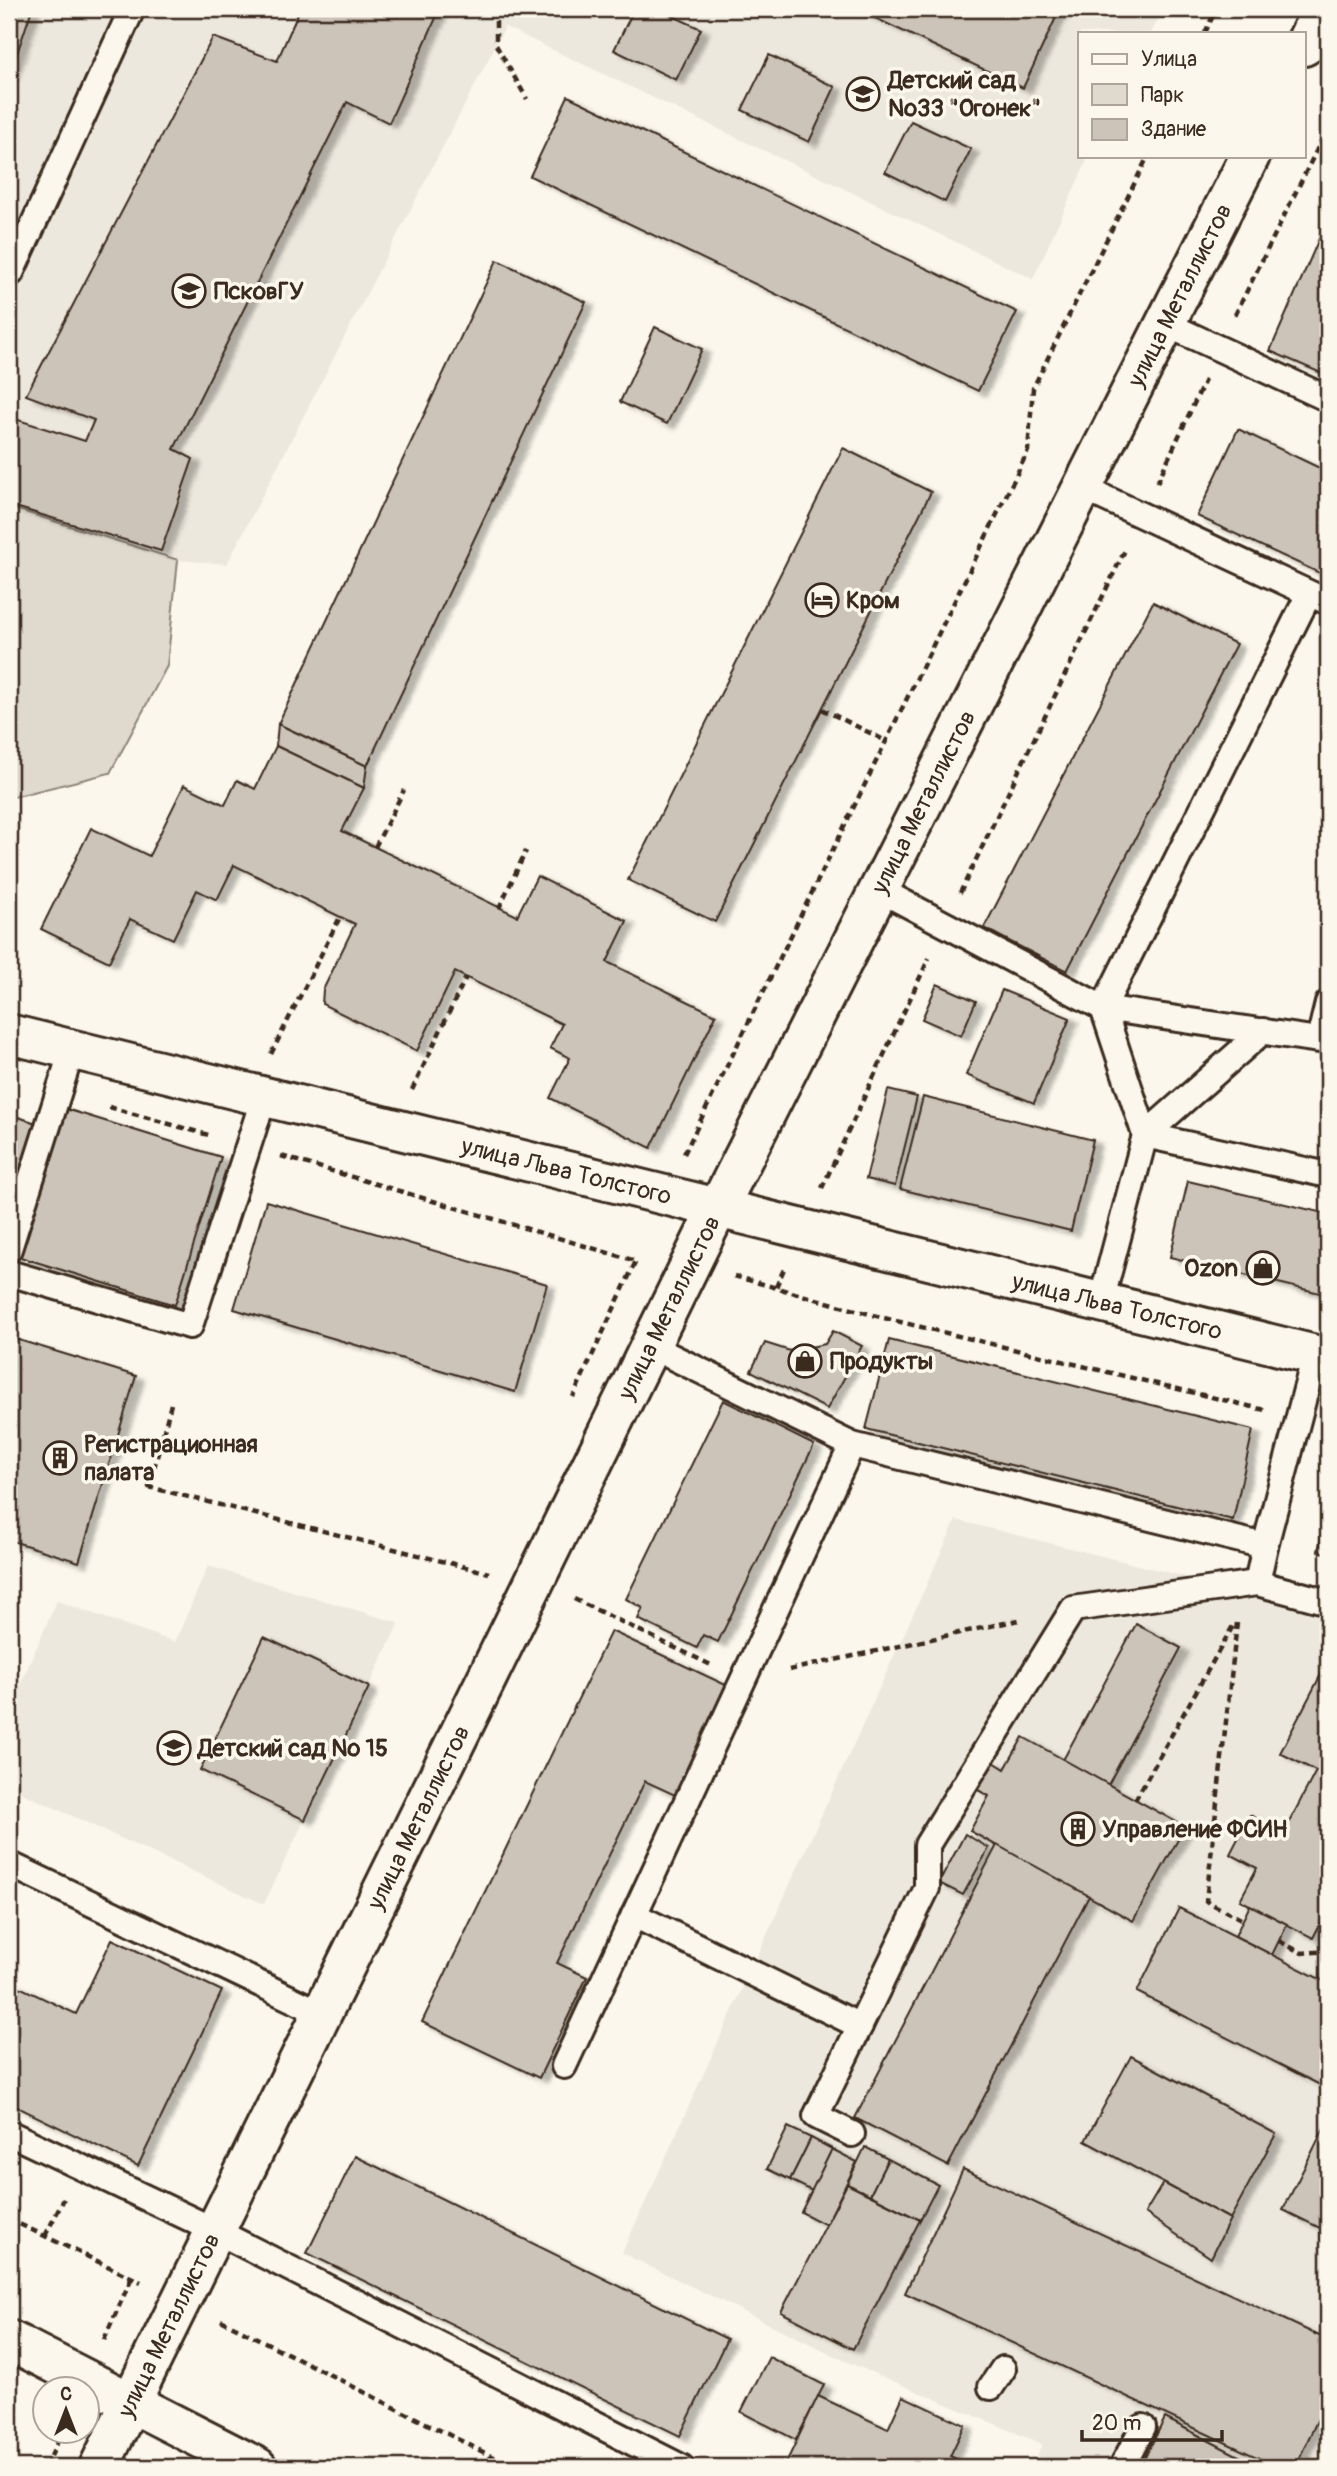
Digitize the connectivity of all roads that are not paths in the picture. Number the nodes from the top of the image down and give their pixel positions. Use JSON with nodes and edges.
{"nodes":[{"id":1,"x":132,"y":9,"type":"edge"},
{"id":2,"x":1322,"y":9,"type":"edge"},
{"id":3,"x":1306,"y":42,"type":"edge"},
{"id":4,"x":1249,"y":158,"type":"edge"},
{"id":5,"x":11,"y":273,"type":"dead end"},
{"id":6,"x":1166,"y":324,"type":"junction"},
{"id":7,"x":1328,"y":399,"type":"edge"},
{"id":8,"x":1083,"y":488,"type":"junction"},
{"id":9,"x":1319,"y":598,"type":"edge"},
{"id":10,"x":880,"y":890,"type":"junction"},
{"id":11,"x":1328,"y":1003,"type":"edge"},
{"id":12,"x":1103,"y":1008,"type":"junction"},
{"id":13,"x":1263,"y":1031,"type":"junction"},
{"id":14,"x":9,"y":1034,"type":"edge"},
{"id":15,"x":72,"y":1050,"type":"junction"},
{"id":16,"x":264,"y":1097,"type":"junction"},
{"id":17,"x":1146,"y":1135,"type":"junction"},
{"id":18,"x":1328,"y":1175,"type":"edge"},
{"id":19,"x":718,"y":1208,"type":"junction"},
{"id":20,"x":9,"y":1249,"type":"edge"},
{"id":21,"x":9,"y":1273,"type":"edge"},
{"id":22,"x":1101,"y":1302,"type":"junction"},
{"id":23,"x":650,"y":1346,"type":"junction"},
{"id":24,"x":1322,"y":1357,"type":"edge"},
{"id":25,"x":852,"y":1445,"type":"junction"},
{"id":26,"x":1265,"y":1546,"type":"junction"},
{"id":27,"x":1257,"y":1583,"type":"junction"},
{"id":28,"x":1328,"y":1602,"type":"edge"},
{"id":29,"x":9,"y":1864,"type":"edge"},
{"id":30,"x":634,"y":1915,"type":"junction"},
{"id":31,"x":323,"y":2014,"type":"junction"},
{"id":32,"x":860,"y":2026,"type":"junction"},
{"id":33,"x":564,"y":2066,"type":"dead end"},
{"id":34,"x":9,"y":2133,"type":"edge"},
{"id":35,"x":852,"y":2134,"type":"dead end"},
{"id":36,"x":216,"y":2231,"type":"junction"},
{"id":37,"x":9,"y":2340,"type":"edge"},
{"id":38,"x":132,"y":2403,"type":"junction"},
{"id":39,"x":1143,"y":2427,"type":"dead end"},
{"id":40,"x":99,"y":2467,"type":"edge"},
{"id":41,"x":257,"y":2467,"type":"edge"},
{"id":42,"x":681,"y":2467,"type":"edge"},
{"id":43,"x":1122,"y":2467,"type":"edge"}],
"edges":[{"from":1,"to":5,"type":"lane"},
{"from":2,"to":3,"type":"street"},
{"from":4,"to":6,"type":"street","name":"улица Металлистов"},
{"from":6,"to":7,"type":"lane"},
{"from":6,"to":8,"type":"street","name":"улица Металлистов"},
{"from":8,"to":9,"type":"lane"},
{"from":8,"to":10,"type":"street","name":"улица Металлистов"},
{"from":9,"to":12,"type":"lane"},
{"from":10,"to":12,"type":"lane"},
{"from":10,"to":19,"type":"street","name":"улица Металлистов"},
{"from":11,"to":13,"type":"lane"},
{"from":12,"to":13,"type":"lane"},
{"from":12,"to":17,"type":"lane"},
{"from":13,"to":17,"type":"lane"},
{"from":14,"to":15,"type":"street","name":"улица Льва Толстого"},
{"from":15,"to":16,"type":"street","name":"улица Льва Толстого"},
{"from":15,"to":20,"type":"lane"},
{"from":16,"to":19,"type":"street","name":"улица Льва Толстого"},
{"from":16,"to":21,"type":"lane"},
{"from":17,"to":18,"type":"lane"},
{"from":17,"to":22,"type":"lane"},
{"from":19,"to":22,"type":"street","name":"улица Льва Толстого"},
{"from":19,"to":23,"type":"street","name":"улица Металлистов"},
{"from":22,"to":24,"type":"street","name":"улица Льва Толстого"},
{"from":23,"to":25,"type":"lane"},
{"from":23,"to":31,"type":"street","name":"улица Металлистов"},
{"from":24,"to":26,"type":"lane"},
{"from":25,"to":26,"type":"lane"},
{"from":25,"to":30,"type":"lane"},
{"from":26,"to":27,"type":"lane"},
{"from":27,"to":28,"type":"lane"},
{"from":27,"to":32,"type":"lane"},
{"from":29,"to":31,"type":"lane"},
{"from":30,"to":32,"type":"lane"},
{"from":30,"to":33,"type":"lane"},
{"from":31,"to":36,"type":"street","name":"улица Металлистов"},
{"from":32,"to":35,"type":"lane"},
{"from":34,"to":36,"type":"lane"},
{"from":36,"to":38,"type":"street","name":"улица Металлистов"},
{"from":36,"to":42,"type":"lane"},
{"from":37,"to":38,"type":"street"},
{"from":38,"to":40,"type":"street","name":"улица Металлистов"},
{"from":38,"to":41,"type":"street"},
{"from":39,"to":43,"type":"lane"}]}
